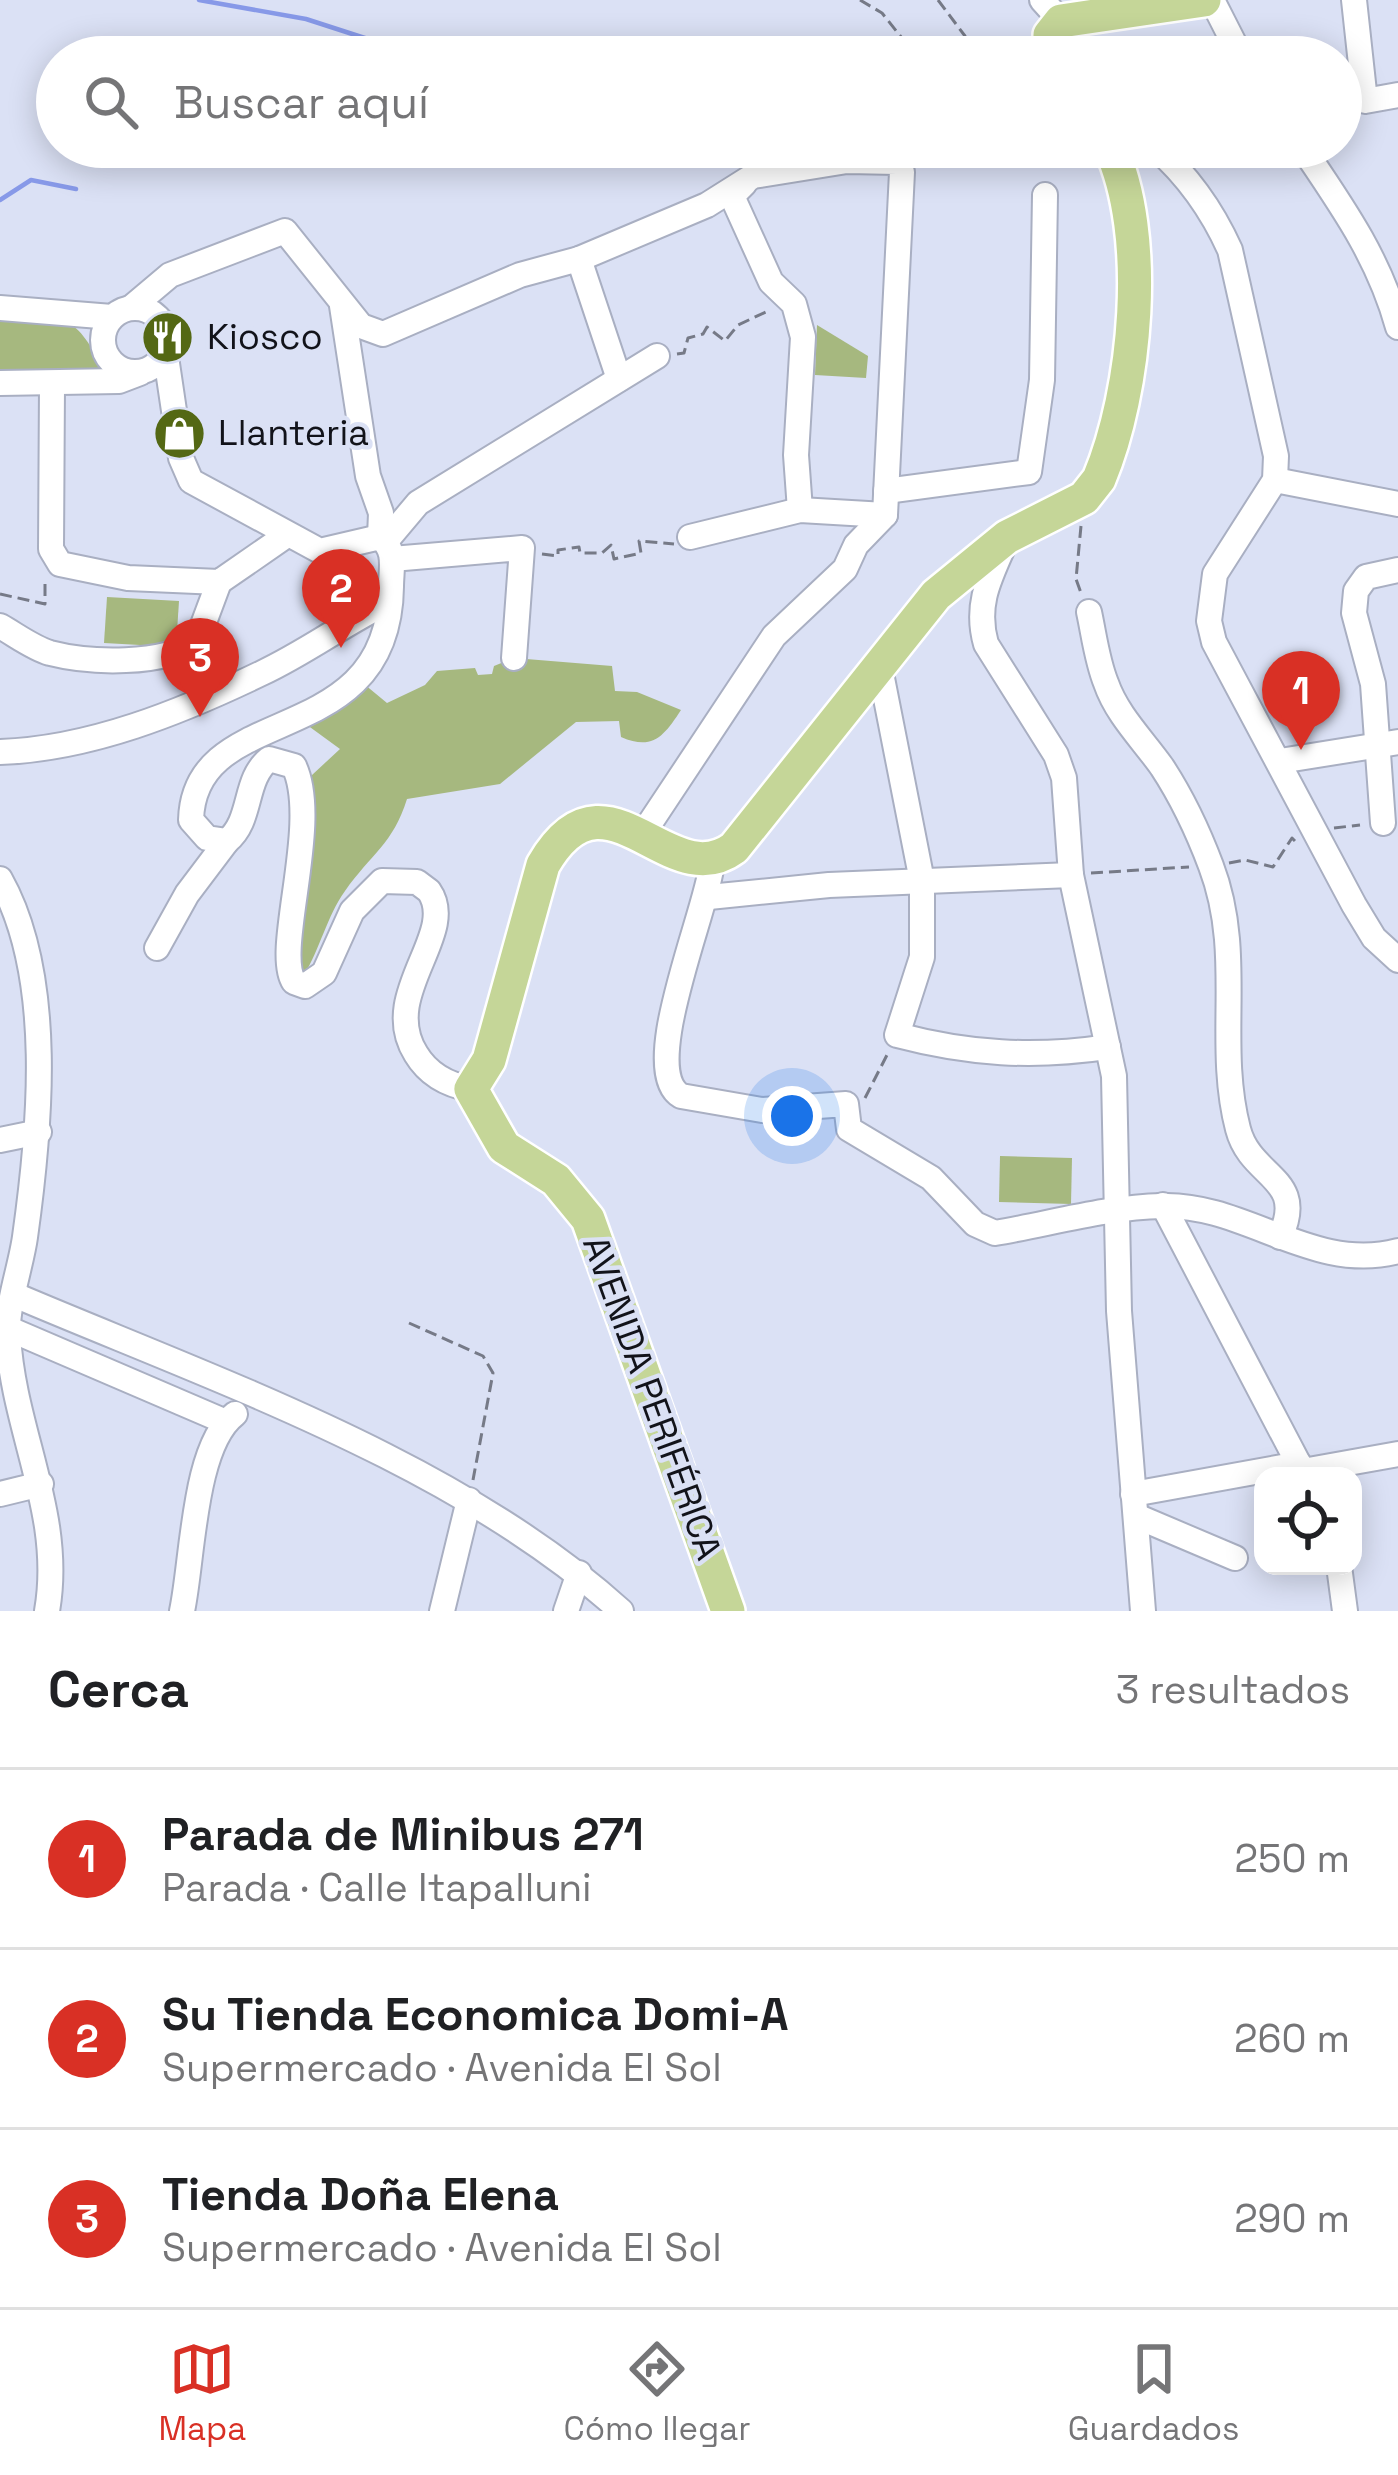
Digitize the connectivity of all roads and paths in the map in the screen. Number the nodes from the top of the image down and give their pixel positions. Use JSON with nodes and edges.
{"nodes":[{"id":1,"x":860,"y":0,"type":"edge"},
{"id":2,"x":938,"y":0,"type":"edge"},
{"id":3,"x":1208,"y":0,"type":"edge"},
{"id":4,"x":1354,"y":0,"type":"edge"},
{"id":5,"x":1051,"y":28,"type":"edge"},
{"id":6,"x":900,"y":36,"type":"edge"},
{"id":7,"x":961,"y":36,"type":"edge"},
{"id":8,"x":1014,"y":36,"type":"edge"},
{"id":9,"x":1229,"y":36,"type":"edge"},
{"id":10,"x":1358,"y":36,"type":"edge"},
{"id":11,"x":1362,"y":73,"type":"edge"},
{"id":12,"x":1398,"y":95,"type":"edge"},
{"id":13,"x":803,"y":168,"type":"edge"},
{"id":14,"x":900,"y":168,"type":"edge"},
{"id":15,"x":1116,"y":168,"type":"edge"},
{"id":16,"x":1174,"y":168,"type":"edge"},
{"id":17,"x":1316,"y":168,"type":"edge"},
{"id":18,"x":752,"y":176,"type":"junction"},
{"id":19,"x":1046,"y":195,"type":"dead end"},
{"id":20,"x":579,"y":259,"type":"junction"},
{"id":21,"x":157,"y":281,"type":"junction"},
{"id":22,"x":341,"y":304,"type":"junction"},
{"id":23,"x":794,"y":304,"type":"junction"},
{"id":24,"x":0,"y":308,"type":"edge"},
{"id":25,"x":116,"y":320,"type":"junction"},
{"id":26,"x":161,"y":320,"type":"junction"},
{"id":27,"x":1398,"y":327,"type":"edge"},
{"id":28,"x":657,"y":356,"type":"joint"},
{"id":29,"x":141,"y":368,"type":"junction"},
{"id":30,"x":619,"y":380,"type":"junction"},
{"id":31,"x":0,"y":383,"type":"edge"},
{"id":32,"x":52,"y":386,"type":"junction"},
{"id":33,"x":1275,"y":480,"type":"junction"},
{"id":34,"x":1084,"y":498,"type":"junction"},
{"id":35,"x":885,"y":503,"type":"junction"},
{"id":36,"x":1398,"y":504,"type":"edge"},
{"id":37,"x":800,"y":510,"type":"junction"},
{"id":38,"x":287,"y":535,"type":"junction"},
{"id":39,"x":690,"y":537,"type":"joint"},
{"id":40,"x":1007,"y":537,"type":"junction"},
{"id":41,"x":386,"y":546,"type":"junction"},
{"id":42,"x":522,"y":553,"type":"junction"},
{"id":43,"x":68,"y":569,"type":"junction"},
{"id":44,"x":1398,"y":570,"type":"edge"},
{"id":45,"x":218,"y":582,"type":"junction"},
{"id":46,"x":0,"y":594,"type":"edge"},
{"id":47,"x":391,"y":601,"type":"junction"},
{"id":48,"x":1089,"y":612,"type":"joint"},
{"id":49,"x":0,"y":626,"type":"edge"},
{"id":50,"x":514,"y":658,"type":"dead end"},
{"id":51,"x":880,"y":668,"type":"junction"},
{"id":52,"x":1388,"y":742,"type":"edge"},
{"id":53,"x":0,"y":752,"type":"edge"},
{"id":54,"x":1280,"y":760,"type":"junction"},
{"id":55,"x":1383,"y":823,"type":"dead end"},
{"id":56,"x":642,"y":835,"type":"junction"},
{"id":57,"x":226,"y":841,"type":"junction"},
{"id":58,"x":712,"y":862,"type":"junction"},
{"id":59,"x":1211,"y":866,"type":"junction"},
{"id":60,"x":1072,"y":875,"type":"junction"},
{"id":61,"x":0,"y":879,"type":"edge"},
{"id":62,"x":922,"y":881,"type":"junction"},
{"id":63,"x":709,"y":897,"type":"junction"},
{"id":64,"x":157,"y":949,"type":"dead end"},
{"id":65,"x":1398,"y":961,"type":"edge"},
{"id":66,"x":897,"y":1036,"type":"junction"},
{"id":67,"x":1108,"y":1047,"type":"junction"},
{"id":68,"x":471,"y":1089,"type":"junction"},
{"id":69,"x":849,"y":1130,"type":"junction"},
{"id":70,"x":39,"y":1132,"type":"junction"},
{"id":71,"x":0,"y":1139,"type":"edge"},
{"id":72,"x":1163,"y":1205,"type":"junction"},
{"id":73,"x":1119,"y":1213,"type":"junction"},
{"id":74,"x":1280,"y":1238,"type":"junction"},
{"id":75,"x":1398,"y":1251,"type":"edge"},
{"id":76,"x":8,"y":1311,"type":"edge"},
{"id":77,"x":410,"y":1323,"type":"dead end"},
{"id":78,"x":256,"y":1398,"type":"junction"},
{"id":79,"x":7,"y":1402,"type":"edge"},
{"id":80,"x":226,"y":1422,"type":"junction"},
{"id":81,"x":1398,"y":1454,"type":"edge"},
{"id":82,"x":1300,"y":1467,"type":"edge"},
{"id":83,"x":1320,"y":1467,"type":"edge"},
{"id":84,"x":1254,"y":1480,"type":"edge"},
{"id":85,"x":41,"y":1484,"type":"junction"},
{"id":86,"x":0,"y":1493,"type":"edge"},
{"id":87,"x":469,"y":1500,"type":"junction"},
{"id":88,"x":1135,"y":1505,"type":"junction"},
{"id":89,"x":1235,"y":1558,"type":"dead end"},
{"id":90,"x":579,"y":1573,"type":"junction"},
{"id":91,"x":1340,"y":1575,"type":"edge"},
{"id":92,"x":47,"y":1611,"type":"edge"},
{"id":93,"x":182,"y":1611,"type":"edge"},
{"id":94,"x":442,"y":1611,"type":"edge"},
{"id":95,"x":566,"y":1611,"type":"edge"},
{"id":96,"x":621,"y":1611,"type":"edge"},
{"id":97,"x":728,"y":1611,"type":"edge"},
{"id":98,"x":1143,"y":1611,"type":"edge"},
{"id":99,"x":1345,"y":1611,"type":"edge"}],
"edges":[{"from":1,"to":6,"type":"path"},
{"from":2,"to":7,"type":"path"},
{"from":3,"to":5,"type":"main road"},
{"from":3,"to":9,"type":"street"},
{"from":4,"to":10,"type":"street"},
{"from":5,"to":8,"type":"path"},
{"from":11,"to":12,"type":"street"},
{"from":13,"to":18,"type":"street"},
{"from":14,"to":35,"type":"street"},
{"from":15,"to":34,"type":"main road"},
{"from":16,"to":33,"type":"street"},
{"from":17,"to":27,"type":"street"},
{"from":18,"to":20,"type":"street"},
{"from":18,"to":23,"type":"street"},
{"from":19,"to":35,"type":"street"},
{"from":20,"to":22,"type":"street"},
{"from":20,"to":30,"type":"street"},
{"from":21,"to":22,"type":"street"},
{"from":21,"to":25,"type":"street"},
{"from":21,"to":26,"type":"street"},
{"from":22,"to":41,"type":"street"},
{"from":23,"to":28,"type":"path"},
{"from":23,"to":37,"type":"street"},
{"from":24,"to":25,"type":"street"},
{"from":25,"to":26,"type":"street"},
{"from":25,"to":29,"type":"street"},
{"from":26,"to":29,"type":"street"},
{"from":28,"to":30,"type":"street"},
{"from":29,"to":32,"type":"street"},
{"from":29,"to":38,"type":"street"},
{"from":30,"to":41,"type":"street"},
{"from":31,"to":32,"type":"street"},
{"from":32,"to":43,"type":"street"},
{"from":33,"to":36,"type":"street"},
{"from":33,"to":54,"type":"street"},
{"from":34,"to":40,"type":"main road"},
{"from":34,"to":48,"type":"path"},
{"from":35,"to":37,"type":"street"},
{"from":35,"to":56,"type":"street"},
{"from":37,"to":39,"type":"street"},
{"from":38,"to":41,"type":"street"},
{"from":38,"to":45,"type":"street"},
{"from":39,"to":42,"type":"path"},
{"from":40,"to":51,"type":"main road"},
{"from":40,"to":60,"type":"street"},
{"from":41,"to":42,"type":"street"},
{"from":41,"to":47,"type":"street"},
{"from":42,"to":50,"type":"street"},
{"from":43,"to":45,"type":"street"},
{"from":43,"to":46,"type":"path"},
{"from":44,"to":52,"type":"street"},
{"from":45,"to":49,"type":"street"},
{"from":47,"to":53,"type":"street"},
{"from":47,"to":57,"type":"street"},
{"from":48,"to":59,"type":"street"},
{"from":51,"to":58,"type":"main road"},
{"from":51,"to":62,"type":"street"},
{"from":52,"to":54,"type":"street"},
{"from":52,"to":55,"type":"street"},
{"from":54,"to":65,"type":"street"},
{"from":56,"to":58,"type":"main road"},
{"from":56,"to":68,"type":"main road"},
{"from":57,"to":64,"type":"street"},
{"from":57,"to":68,"type":"street"},
{"from":58,"to":63,"type":"street"},
{"from":59,"to":60,"type":"path"},
{"from":59,"to":74,"type":"street"},
{"from":60,"to":62,"type":"street"},
{"from":60,"to":67,"type":"street"},
{"from":61,"to":70,"type":"street"},
{"from":62,"to":63,"type":"street"},
{"from":62,"to":66,"type":"street"},
{"from":63,"to":69,"type":"street"},
{"from":66,"to":67,"type":"street"},
{"from":66,"to":69,"type":"path"},
{"from":67,"to":73,"type":"street"},
{"from":68,"to":97,"type":"main road","name":"AVENIDA PERIFÉRICA"},
{"from":69,"to":73,"type":"street"},
{"from":70,"to":71,"type":"street"},
{"from":70,"to":76,"type":"street"},
{"from":72,"to":73,"type":"street"},
{"from":72,"to":74,"type":"street"},
{"from":72,"to":82,"type":"street"},
{"from":73,"to":88,"type":"street"},
{"from":74,"to":75,"type":"street"},
{"from":76,"to":78,"type":"street"},
{"from":76,"to":79,"type":"street"},
{"from":76,"to":80,"type":"street"},
{"from":77,"to":87,"type":"path"},
{"from":78,"to":80,"type":"street"},
{"from":78,"to":87,"type":"street"},
{"from":79,"to":85,"type":"street"},
{"from":80,"to":93,"type":"street"},
{"from":81,"to":83,"type":"street"},
{"from":84,"to":88,"type":"street"},
{"from":85,"to":86,"type":"street"},
{"from":85,"to":92,"type":"street"},
{"from":87,"to":90,"type":"street"},
{"from":87,"to":94,"type":"street"},
{"from":88,"to":89,"type":"street"},
{"from":88,"to":98,"type":"street"},
{"from":90,"to":95,"type":"street"},
{"from":90,"to":96,"type":"street"},
{"from":91,"to":99,"type":"street"}]}
